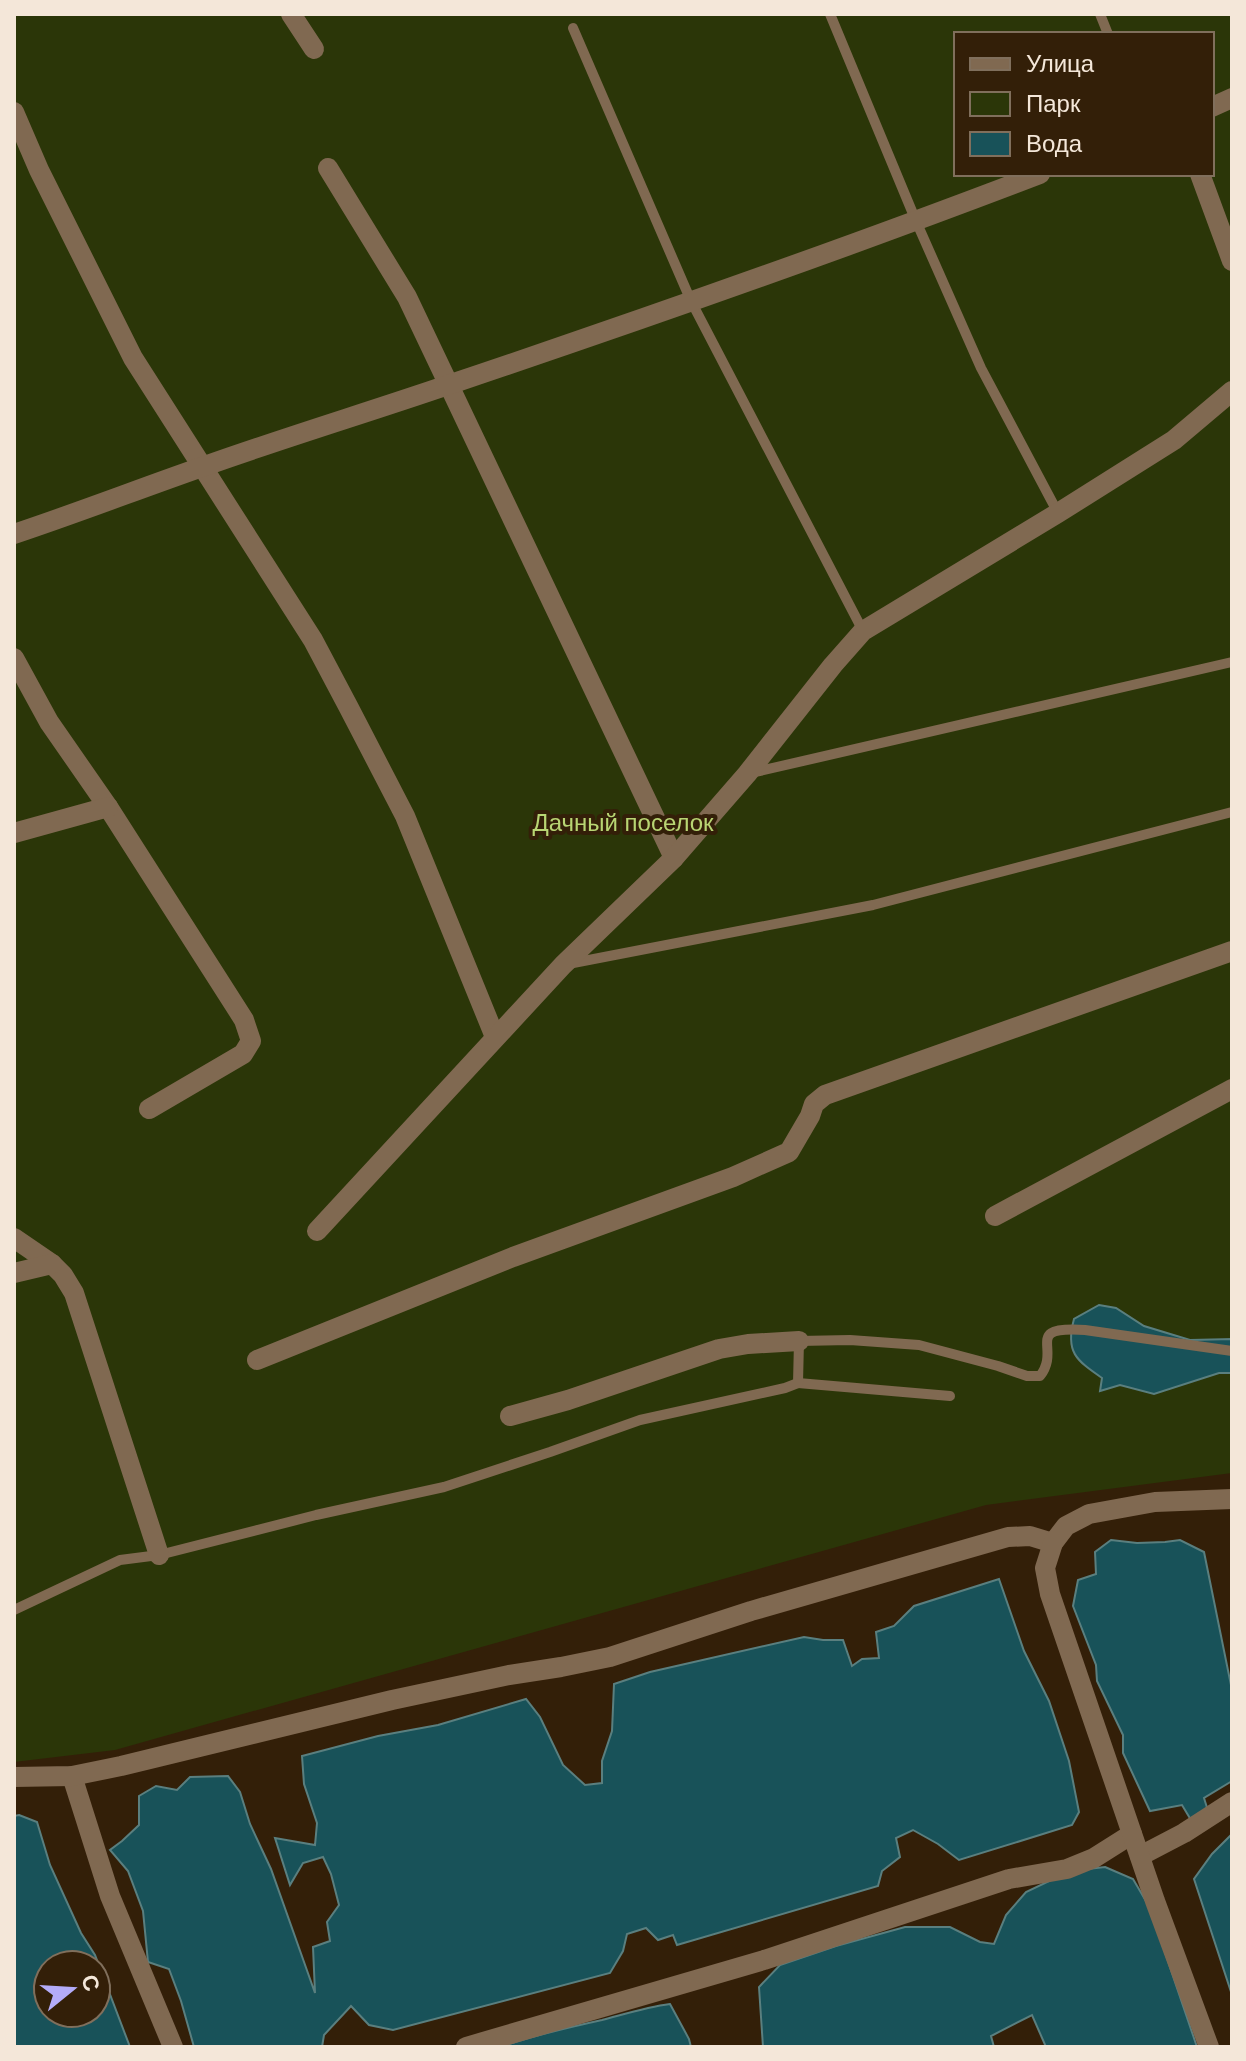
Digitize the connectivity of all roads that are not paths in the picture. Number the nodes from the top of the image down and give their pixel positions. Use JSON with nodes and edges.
{"nodes":[{"id":1,"x":291,"y":14,"type":"edge"},
{"id":2,"x":830,"y":14,"type":"edge"},
{"id":3,"x":573,"y":28,"type":"dead end"},
{"id":4,"x":314,"y":49,"type":"dead end"},
{"id":5,"x":14,"y":112,"type":"edge"},
{"id":6,"x":328,"y":168,"type":"dead end"},
{"id":7,"x":1035,"y":176,"type":"edge"},
{"id":8,"x":1201,"y":176,"type":"edge"},
{"id":9,"x":916,"y":221,"type":"junction"},
{"id":10,"x":1232,"y":261,"type":"edge"},
{"id":11,"x":691,"y":301,"type":"junction"},
{"id":12,"x":449,"y":385,"type":"junction"},
{"id":13,"x":1232,"y":391,"type":"edge"},
{"id":14,"x":201,"y":467,"type":"junction"},
{"id":15,"x":1058,"y":513,"type":"junction"},
{"id":16,"x":14,"y":534,"type":"edge"},
{"id":17,"x":863,"y":631,"type":"junction"},
{"id":18,"x":14,"y":658,"type":"edge"},
{"id":19,"x":1232,"y":662,"type":"edge"},
{"id":20,"x":747,"y":774,"type":"junction"},
{"id":21,"x":108,"y":807,"type":"junction"},
{"id":22,"x":1232,"y":812,"type":"edge"},
{"id":23,"x":14,"y":833,"type":"edge"},
{"id":24,"x":674,"y":858,"type":"junction"},
{"id":25,"x":1232,"y":951,"type":"edge"},
{"id":26,"x":563,"y":965,"type":"junction"},
{"id":27,"x":495,"y":1037,"type":"junction"},
{"id":28,"x":1232,"y":1089,"type":"edge"},
{"id":29,"x":149,"y":1109,"type":"dead end"},
{"id":30,"x":995,"y":1216,"type":"dead end"},
{"id":31,"x":317,"y":1231,"type":"dead end"},
{"id":32,"x":14,"y":1238,"type":"edge"},
{"id":33,"x":52,"y":1264,"type":"junction"},
{"id":34,"x":14,"y":1273,"type":"edge"},
{"id":35,"x":799,"y":1341,"type":"junction"},
{"id":36,"x":1232,"y":1351,"type":"edge"},
{"id":37,"x":257,"y":1360,"type":"dead end"},
{"id":38,"x":798,"y":1383,"type":"junction"},
{"id":39,"x":950,"y":1396,"type":"dead end"},
{"id":40,"x":510,"y":1416,"type":"dead end"},
{"id":41,"x":1232,"y":1499,"type":"edge"},
{"id":42,"x":1053,"y":1543,"type":"junction"},
{"id":43,"x":159,"y":1555,"type":"junction"},
{"id":44,"x":14,"y":1610,"type":"edge"},
{"id":45,"x":72,"y":1776,"type":"junction"},
{"id":46,"x":14,"y":1777,"type":"edge"},
{"id":47,"x":1232,"y":1802,"type":"edge"},
{"id":48,"x":1132,"y":1834,"type":"junction"},
{"id":49,"x":1140,"y":1856,"type":"junction"},
{"id":50,"x":173,"y":2047,"type":"edge"},
{"id":51,"x":466,"y":2047,"type":"edge"},
{"id":52,"x":1209,"y":2047,"type":"edge"}],
"edges":[{"from":1,"to":4,"type":"street"},
{"from":2,"to":9,"type":"lane"},
{"from":3,"to":11,"type":"lane"},
{"from":5,"to":14,"type":"street"},
{"from":6,"to":12,"type":"street"},
{"from":7,"to":9,"type":"street"},
{"from":8,"to":10,"type":"street"},
{"from":9,"to":11,"type":"street"},
{"from":9,"to":15,"type":"lane"},
{"from":11,"to":12,"type":"street"},
{"from":11,"to":17,"type":"lane"},
{"from":12,"to":14,"type":"street"},
{"from":12,"to":24,"type":"street"},
{"from":13,"to":15,"type":"street"},
{"from":14,"to":16,"type":"street"},
{"from":14,"to":27,"type":"street"},
{"from":15,"to":17,"type":"street"},
{"from":17,"to":20,"type":"street"},
{"from":18,"to":21,"type":"street"},
{"from":19,"to":20,"type":"lane"},
{"from":20,"to":24,"type":"street"},
{"from":21,"to":23,"type":"street"},
{"from":21,"to":29,"type":"street"},
{"from":22,"to":26,"type":"lane"},
{"from":24,"to":26,"type":"street"},
{"from":25,"to":37,"type":"street"},
{"from":26,"to":27,"type":"street"},
{"from":27,"to":31,"type":"street"},
{"from":28,"to":30,"type":"street"},
{"from":32,"to":33,"type":"street"},
{"from":33,"to":34,"type":"street"},
{"from":33,"to":43,"type":"street"},
{"from":35,"to":36,"type":"lane"},
{"from":35,"to":38,"type":"lane"},
{"from":35,"to":40,"type":"street"},
{"from":38,"to":39,"type":"lane"},
{"from":38,"to":43,"type":"lane"},
{"from":41,"to":42,"type":"street"},
{"from":42,"to":45,"type":"street"},
{"from":42,"to":48,"type":"street"},
{"from":43,"to":44,"type":"lane"},
{"from":45,"to":46,"type":"street"},
{"from":45,"to":50,"type":"street"},
{"from":47,"to":49,"type":"street"},
{"from":48,"to":49,"type":"street"},
{"from":48,"to":51,"type":"street"},
{"from":49,"to":52,"type":"street"}]}
